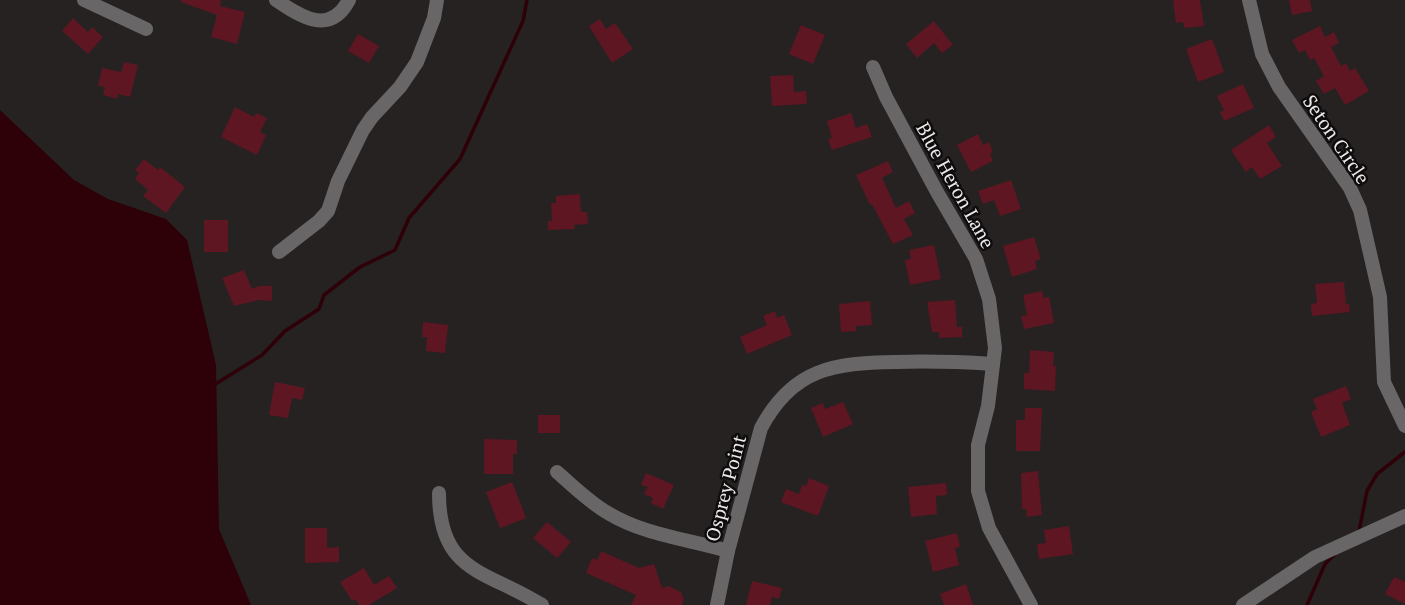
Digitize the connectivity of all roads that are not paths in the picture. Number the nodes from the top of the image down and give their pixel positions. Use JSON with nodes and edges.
{"nodes":[{"id":1,"x":84,"y":0,"type":"edge"},
{"id":2,"x":276,"y":0,"type":"edge"},
{"id":3,"x":349,"y":0,"type":"edge"},
{"id":4,"x":437,"y":0,"type":"edge"},
{"id":5,"x":1249,"y":0,"type":"edge"},
{"id":6,"x":146,"y":29,"type":"dead end"},
{"id":7,"x":873,"y":67,"type":"dead end"},
{"id":8,"x":279,"y":252,"type":"dead end"},
{"id":9,"x":993,"y":364,"type":"junction"},
{"id":10,"x":1405,"y":426,"type":"edge"},
{"id":11,"x":557,"y":472,"type":"dead end"},
{"id":12,"x":439,"y":493,"type":"dead end"},
{"id":13,"x":1405,"y":516,"type":"edge"},
{"id":14,"x":728,"y":551,"type":"junction"},
{"id":15,"x":542,"y":605,"type":"edge"},
{"id":16,"x":717,"y":605,"type":"edge"},
{"id":17,"x":1031,"y":605,"type":"edge"},
{"id":18,"x":1243,"y":605,"type":"edge"}],
"edges":[{"from":1,"to":6,"type":"street"},
{"from":2,"to":3,"type":"street"},
{"from":4,"to":8,"type":"street"},
{"from":5,"to":10,"type":"street","name":"Seton Circle"},
{"from":7,"to":9,"type":"street","name":"Blue Heron Lane"},
{"from":9,"to":14,"type":"street","name":"Osprey Point"},
{"from":9,"to":17,"type":"street","name":"Blue Heron Lane"},
{"from":11,"to":14,"type":"street"},
{"from":12,"to":15,"type":"street"},
{"from":13,"to":18,"type":"street"},
{"from":14,"to":16,"type":"street","name":"Osprey Point"}]}
